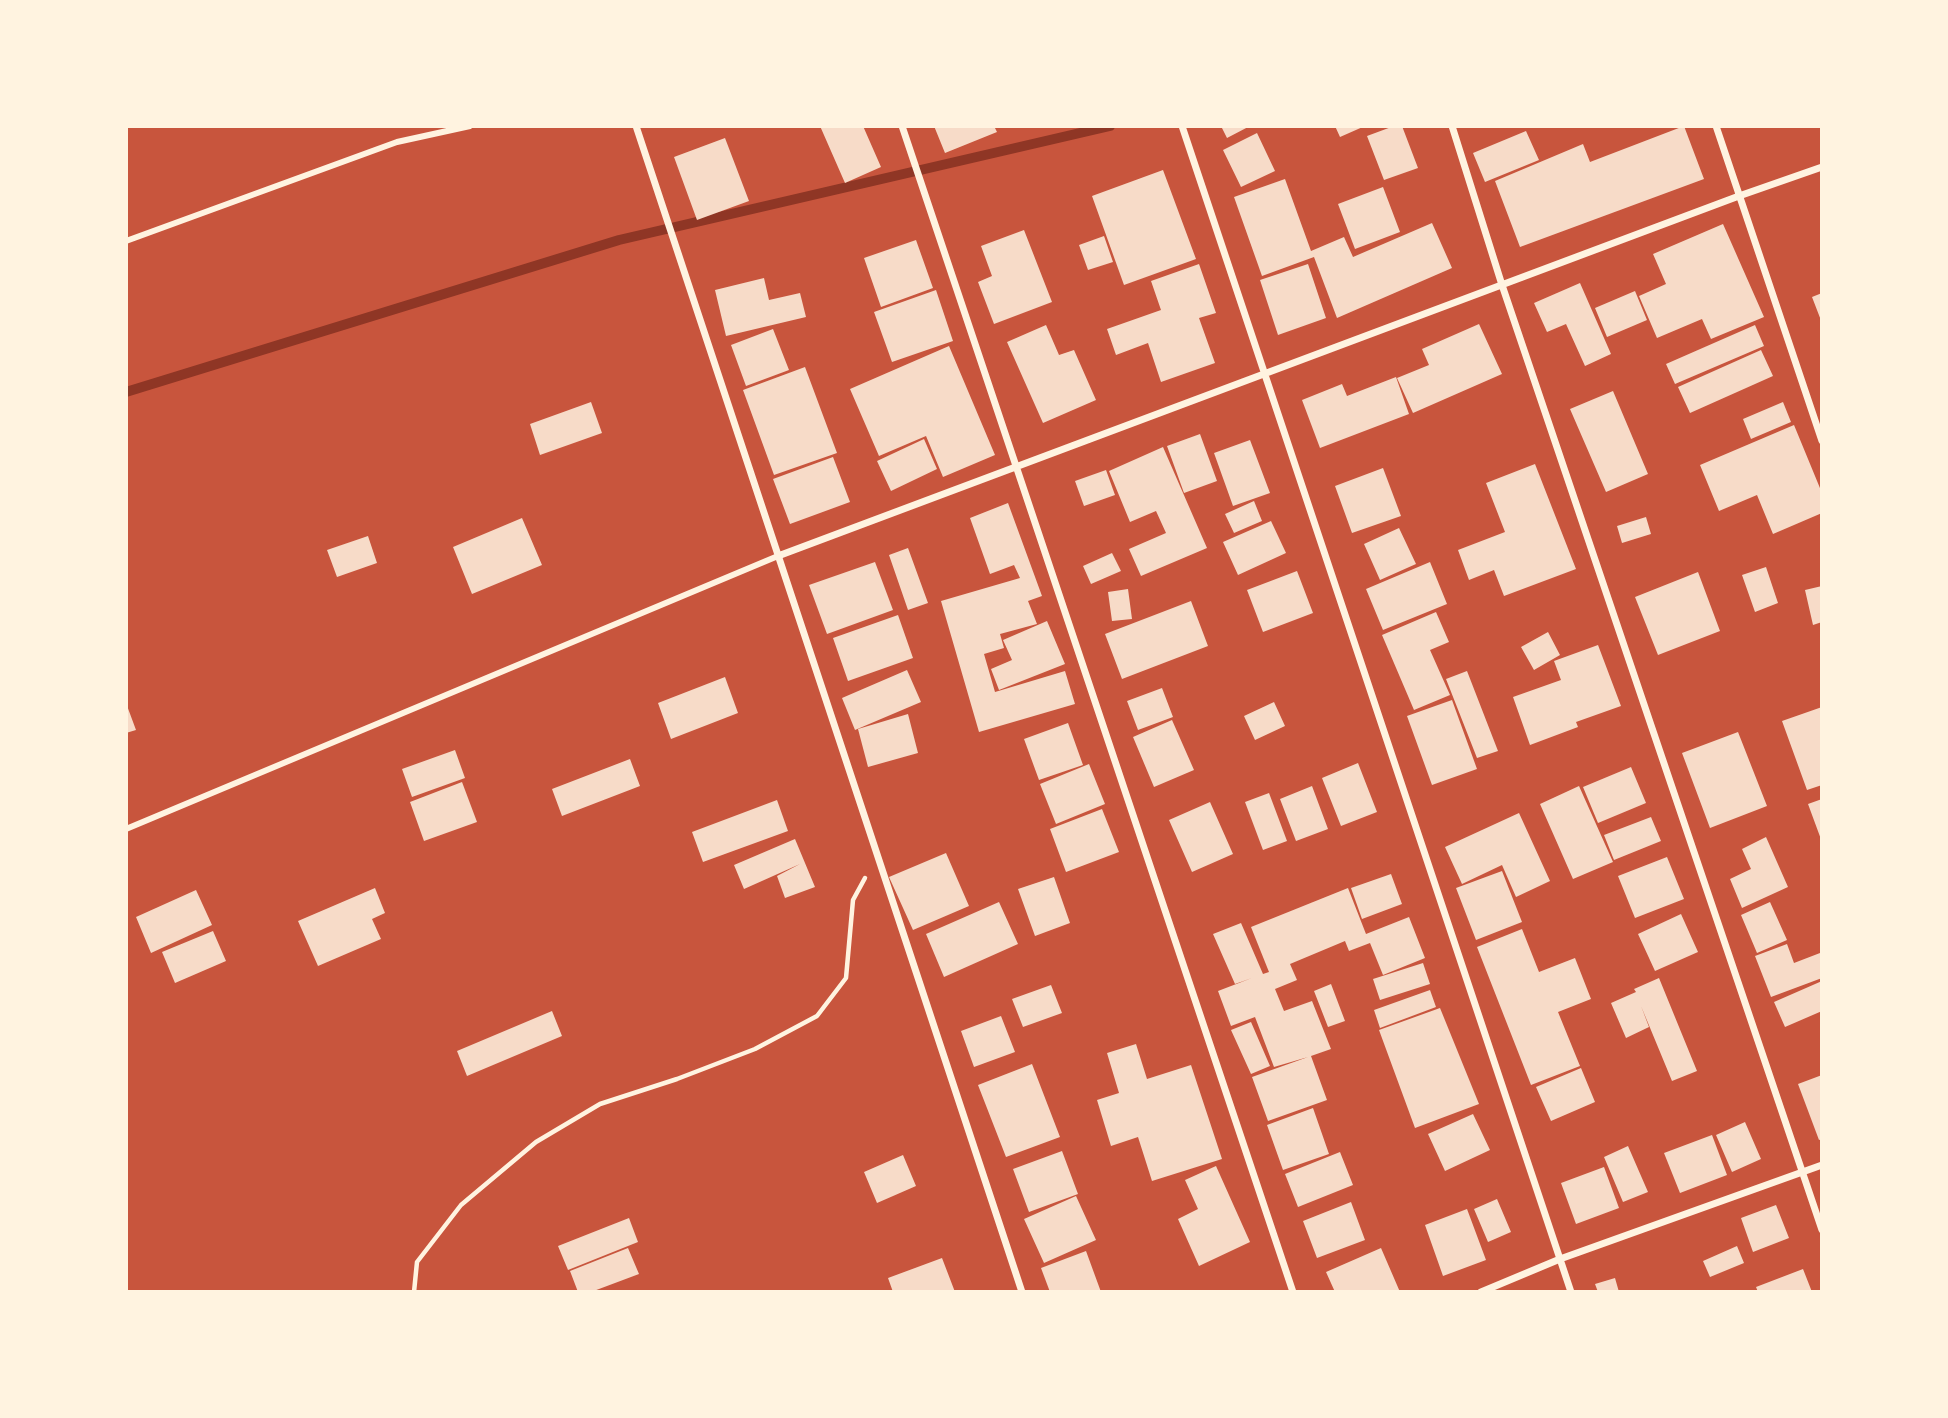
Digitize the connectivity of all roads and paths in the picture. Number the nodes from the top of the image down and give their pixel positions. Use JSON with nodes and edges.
{"nodes":[{"id":1,"x":470,"y":126,"type":"edge"},
{"id":2,"x":636,"y":126,"type":"edge"},
{"id":3,"x":1182,"y":126,"type":"edge"},
{"id":4,"x":1452,"y":126,"type":"edge"},
{"id":5,"x":1716,"y":126,"type":"edge"},
{"id":6,"x":902,"y":128,"type":"edge"},
{"id":7,"x":1822,"y":167,"type":"edge"},
{"id":8,"x":1740,"y":196,"type":"junction"},
{"id":9,"x":126,"y":241,"type":"edge"},
{"id":10,"x":1502,"y":285,"type":"junction"},
{"id":11,"x":1265,"y":374,"type":"junction"},
{"id":12,"x":1822,"y":441,"type":"edge"},
{"id":13,"x":1016,"y":467,"type":"junction"},
{"id":14,"x":778,"y":556,"type":"junction"},
{"id":15,"x":126,"y":829,"type":"edge"},
{"id":16,"x":877,"y":854,"type":"junction"},
{"id":17,"x":1822,"y":1165,"type":"edge"},
{"id":18,"x":1803,"y":1172,"type":"junction"},
{"id":19,"x":1822,"y":1230,"type":"edge"},
{"id":20,"x":1560,"y":1259,"type":"junction"},
{"id":21,"x":414,"y":1292,"type":"edge"},
{"id":22,"x":1022,"y":1292,"type":"edge"},
{"id":23,"x":1293,"y":1292,"type":"edge"},
{"id":24,"x":1481,"y":1292,"type":"edge"},
{"id":25,"x":1571,"y":1292,"type":"edge"}],
"edges":[{"from":1,"to":9,"type":"street"},
{"from":2,"to":14,"type":"street"},
{"from":3,"to":11,"type":"street"},
{"from":4,"to":10,"type":"street"},
{"from":5,"to":8,"type":"street"},
{"from":6,"to":13,"type":"street"},
{"from":7,"to":8,"type":"street"},
{"from":8,"to":10,"type":"street"},
{"from":8,"to":12,"type":"street"},
{"from":10,"to":11,"type":"street"},
{"from":10,"to":18,"type":"street"},
{"from":11,"to":13,"type":"street"},
{"from":11,"to":20,"type":"street"},
{"from":13,"to":14,"type":"street"},
{"from":13,"to":23,"type":"street"},
{"from":14,"to":15,"type":"street"},
{"from":14,"to":16,"type":"street"},
{"from":16,"to":21,"type":"path"},
{"from":16,"to":22,"type":"street"},
{"from":17,"to":18,"type":"street"},
{"from":18,"to":19,"type":"street"},
{"from":18,"to":20,"type":"street"},
{"from":20,"to":24,"type":"street"},
{"from":20,"to":25,"type":"street"}]}
